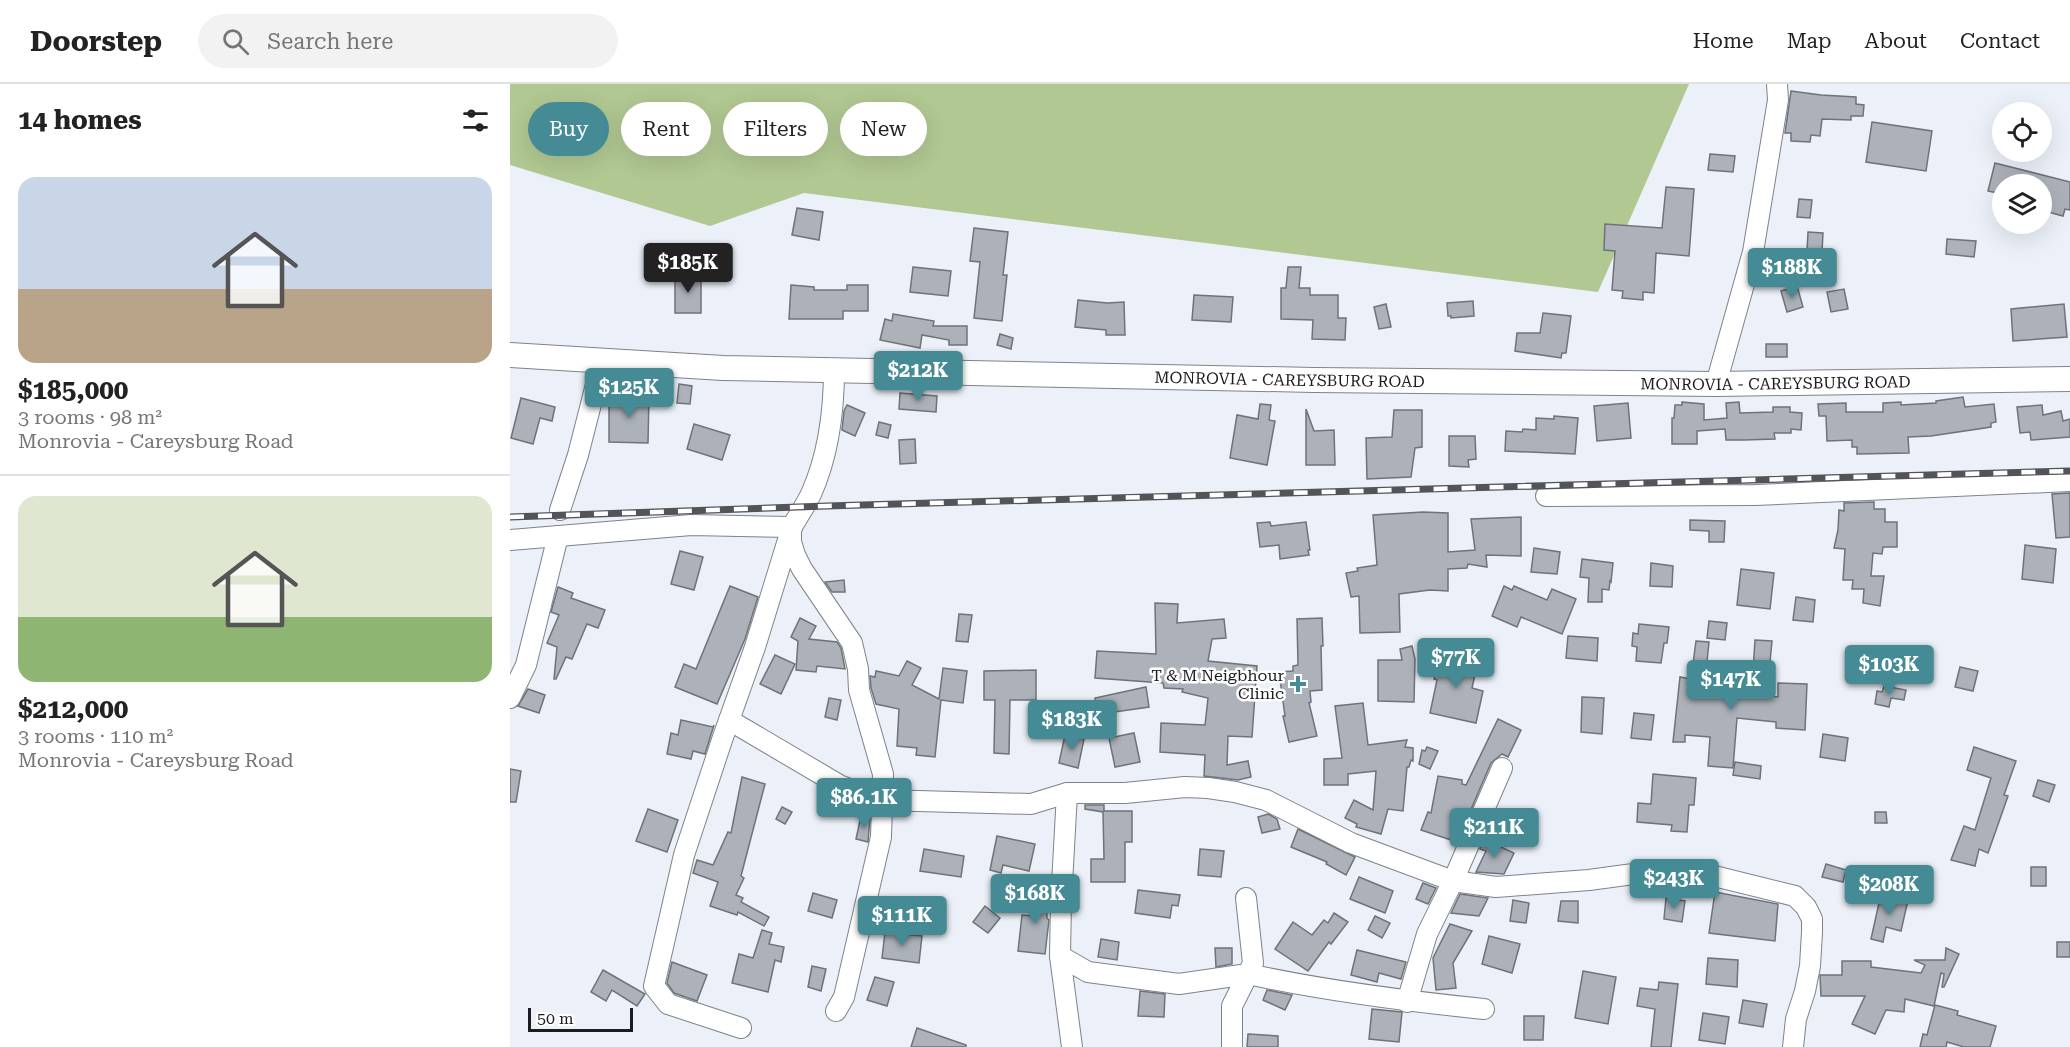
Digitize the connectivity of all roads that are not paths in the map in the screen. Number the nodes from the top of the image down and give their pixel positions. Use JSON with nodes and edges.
{"nodes":[{"id":1,"x":1777,"y":84,"type":"edge"},
{"id":2,"x":510,"y":355,"type":"edge"},
{"id":3,"x":602,"y":362,"type":"junction"},
{"id":4,"x":834,"y":369,"type":"junction"},
{"id":5,"x":2070,"y":379,"type":"edge"},
{"id":6,"x":1716,"y":384,"type":"junction"},
{"id":7,"x":2070,"y":481,"type":"edge"},
{"id":8,"x":1546,"y":496,"type":"dead end"},
{"id":9,"x":560,"y":510,"type":"dead end"},
{"id":10,"x":792,"y":526,"type":"junction"},
{"id":11,"x":558,"y":536,"type":"junction"},
{"id":12,"x":510,"y":540,"type":"edge"},
{"id":13,"x":510,"y":698,"type":"edge"},
{"id":14,"x":729,"y":720,"type":"junction"},
{"id":15,"x":1502,"y":768,"type":"dead end"},
{"id":16,"x":1067,"y":793,"type":"junction"},
{"id":17,"x":881,"y":800,"type":"junction"},
{"id":18,"x":1453,"y":881,"type":"junction"},
{"id":19,"x":1246,"y":898,"type":"dead end"},
{"id":20,"x":1060,"y":956,"type":"junction"},
{"id":21,"x":1248,"y":974,"type":"junction"},
{"id":22,"x":1407,"y":1002,"type":"junction"},
{"id":23,"x":1485,"y":1008,"type":"dead end"},
{"id":24,"x":836,"y":1011,"type":"dead end"},
{"id":25,"x":741,"y":1028,"type":"dead end"},
{"id":26,"x":1072,"y":1047,"type":"edge"},
{"id":27,"x":1232,"y":1047,"type":"edge"},
{"id":28,"x":1793,"y":1047,"type":"edge"}],
"edges":[{"from":1,"to":6,"type":"street"},
{"from":2,"to":3,"type":"main road","name":"MONROVIA - CAREYSBURG ROAD"},
{"from":3,"to":4,"type":"main road","name":"MONROVIA - CAREYSBURG ROAD"},
{"from":3,"to":9,"type":"street"},
{"from":4,"to":6,"type":"main road","name":"MONROVIA - CAREYSBURG ROAD"},
{"from":4,"to":10,"type":"street"},
{"from":5,"to":6,"type":"main road","name":"MONROVIA - CAREYSBURG ROAD"},
{"from":7,"to":8,"type":"street"},
{"from":10,"to":11,"type":"street"},
{"from":10,"to":14,"type":"street"},
{"from":10,"to":17,"type":"street"},
{"from":11,"to":12,"type":"street"},
{"from":11,"to":13,"type":"street"},
{"from":14,"to":17,"type":"street"},
{"from":14,"to":25,"type":"street"},
{"from":15,"to":18,"type":"street"},
{"from":16,"to":17,"type":"street"},
{"from":16,"to":18,"type":"street"},
{"from":16,"to":20,"type":"street"},
{"from":17,"to":24,"type":"street"},
{"from":18,"to":22,"type":"street"},
{"from":18,"to":28,"type":"street"},
{"from":19,"to":21,"type":"street"},
{"from":20,"to":21,"type":"street"},
{"from":20,"to":26,"type":"street"},
{"from":21,"to":22,"type":"street"},
{"from":21,"to":27,"type":"street"},
{"from":22,"to":23,"type":"street"}]}
